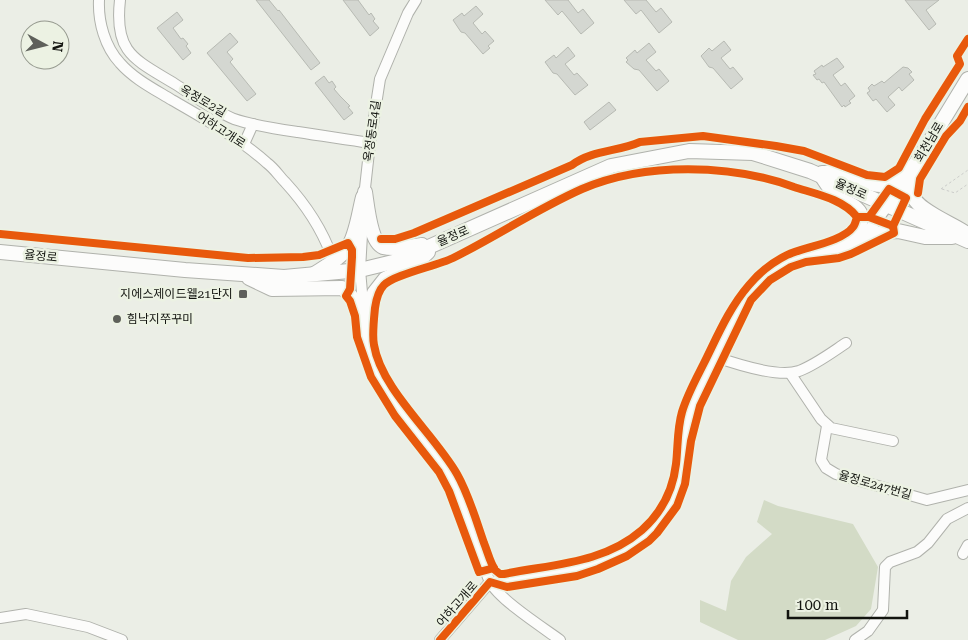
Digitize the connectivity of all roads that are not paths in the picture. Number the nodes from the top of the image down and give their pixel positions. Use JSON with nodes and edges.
{"nodes":[{"id":1,"x":99,"y":0,"type":"edge"},
{"id":2,"x":120,"y":0,"type":"edge"},
{"id":3,"x":416,"y":0,"type":"edge"},
{"id":4,"x":968,"y":79,"type":"edge"},
{"id":5,"x":253,"y":124,"type":"junction"},
{"id":6,"x":370,"y":143,"type":"junction"},
{"id":7,"x":244,"y":144,"type":"junction"},
{"id":8,"x":926,"y":148,"type":"junction"},
{"id":9,"x":817,"y":174,"type":"junction"},
{"id":10,"x":364,"y":192,"type":"junction"},
{"id":11,"x":888,"y":205,"type":"junction"},
{"id":12,"x":965,"y":238,"type":"edge"},
{"id":13,"x":438,"y":242,"type":"junction"},
{"id":14,"x":0,"y":252,"type":"edge"},
{"id":15,"x":818,"y":252,"type":"junction"},
{"id":16,"x":335,"y":267,"type":"junction"},
{"id":17,"x":360,"y":270,"type":"junction"},
{"id":18,"x":241,"y":274,"type":"junction"},
{"id":19,"x":846,"y":344,"type":"dead end"},
{"id":20,"x":368,"y":350,"type":"junction"},
{"id":21,"x":716,"y":357,"type":"junction"},
{"id":22,"x":790,"y":373,"type":"junction"},
{"id":23,"x":827,"y":426,"type":"junction"},
{"id":24,"x":892,"y":440,"type":"dead end"},
{"id":25,"x":968,"y":490,"type":"edge"},
{"id":26,"x":968,"y":508,"type":"edge"},
{"id":27,"x":490,"y":582,"type":"junction"},
{"id":28,"x":0,"y":618,"type":"edge"},
{"id":29,"x":122,"y":640,"type":"edge"},
{"id":30,"x":440,"y":640,"type":"edge"},
{"id":31,"x":560,"y":640,"type":"edge"},
{"id":32,"x":855,"y":640,"type":"edge"}],
"edges":[{"from":1,"to":7,"type":"street","name":"어하고개로"},
{"from":2,"to":5,"type":"street","name":"옥정로2길"},
{"from":3,"to":6,"type":"street","name":"옥정동로4길"},
{"from":4,"to":8,"type":"main road","name":"회천남로"},
{"from":5,"to":6,"type":"street","name":"옥정로2길"},
{"from":5,"to":7,"type":"street"},
{"from":6,"to":10,"type":"street","name":"옥정동로4길"},
{"from":7,"to":16,"type":"street","name":"어하고개로"},
{"from":8,"to":9,"type":"main road"},
{"from":8,"to":11,"type":"main road","name":"회천남로"},
{"from":8,"to":12,"type":"main road"},
{"from":9,"to":11,"type":"main road","name":"율정로"},
{"from":9,"to":13,"type":"main road","name":"율정로"},
{"from":9,"to":15,"type":"street"},
{"from":10,"to":13,"type":"main road"},
{"from":10,"to":16,"type":"main road"},
{"from":10,"to":17,"type":"street","name":"옥정동로4길"},
{"from":11,"to":12,"type":"main road","name":"율정로"},
{"from":11,"to":15,"type":"street"},
{"from":12,"to":15,"type":"main road"},
{"from":13,"to":17,"type":"main road","name":"율정로"},
{"from":13,"to":20,"type":"main road"},
{"from":14,"to":18,"type":"main road","name":"율정로"},
{"from":15,"to":21,"type":"street"},
{"from":16,"to":17,"type":"main road","name":"율정로"},
{"from":16,"to":18,"type":"main road","name":"율정로"},
{"from":17,"to":20,"type":"street","name":"어하고개로"},
{"from":18,"to":20,"type":"main road"},
{"from":19,"to":22,"type":"street"},
{"from":20,"to":27,"type":"street","name":"어하고개로"},
{"from":21,"to":22,"type":"street"},
{"from":21,"to":27,"type":"street"},
{"from":22,"to":23,"type":"street"},
{"from":23,"to":24,"type":"street"},
{"from":23,"to":25,"type":"street","name":"율정로247번길"},
{"from":26,"to":32,"type":"street"},
{"from":27,"to":30,"type":"street","name":"어하고개로"},
{"from":27,"to":31,"type":"street","name":"어하고개로"},
{"from":28,"to":29,"type":"street"}]}
